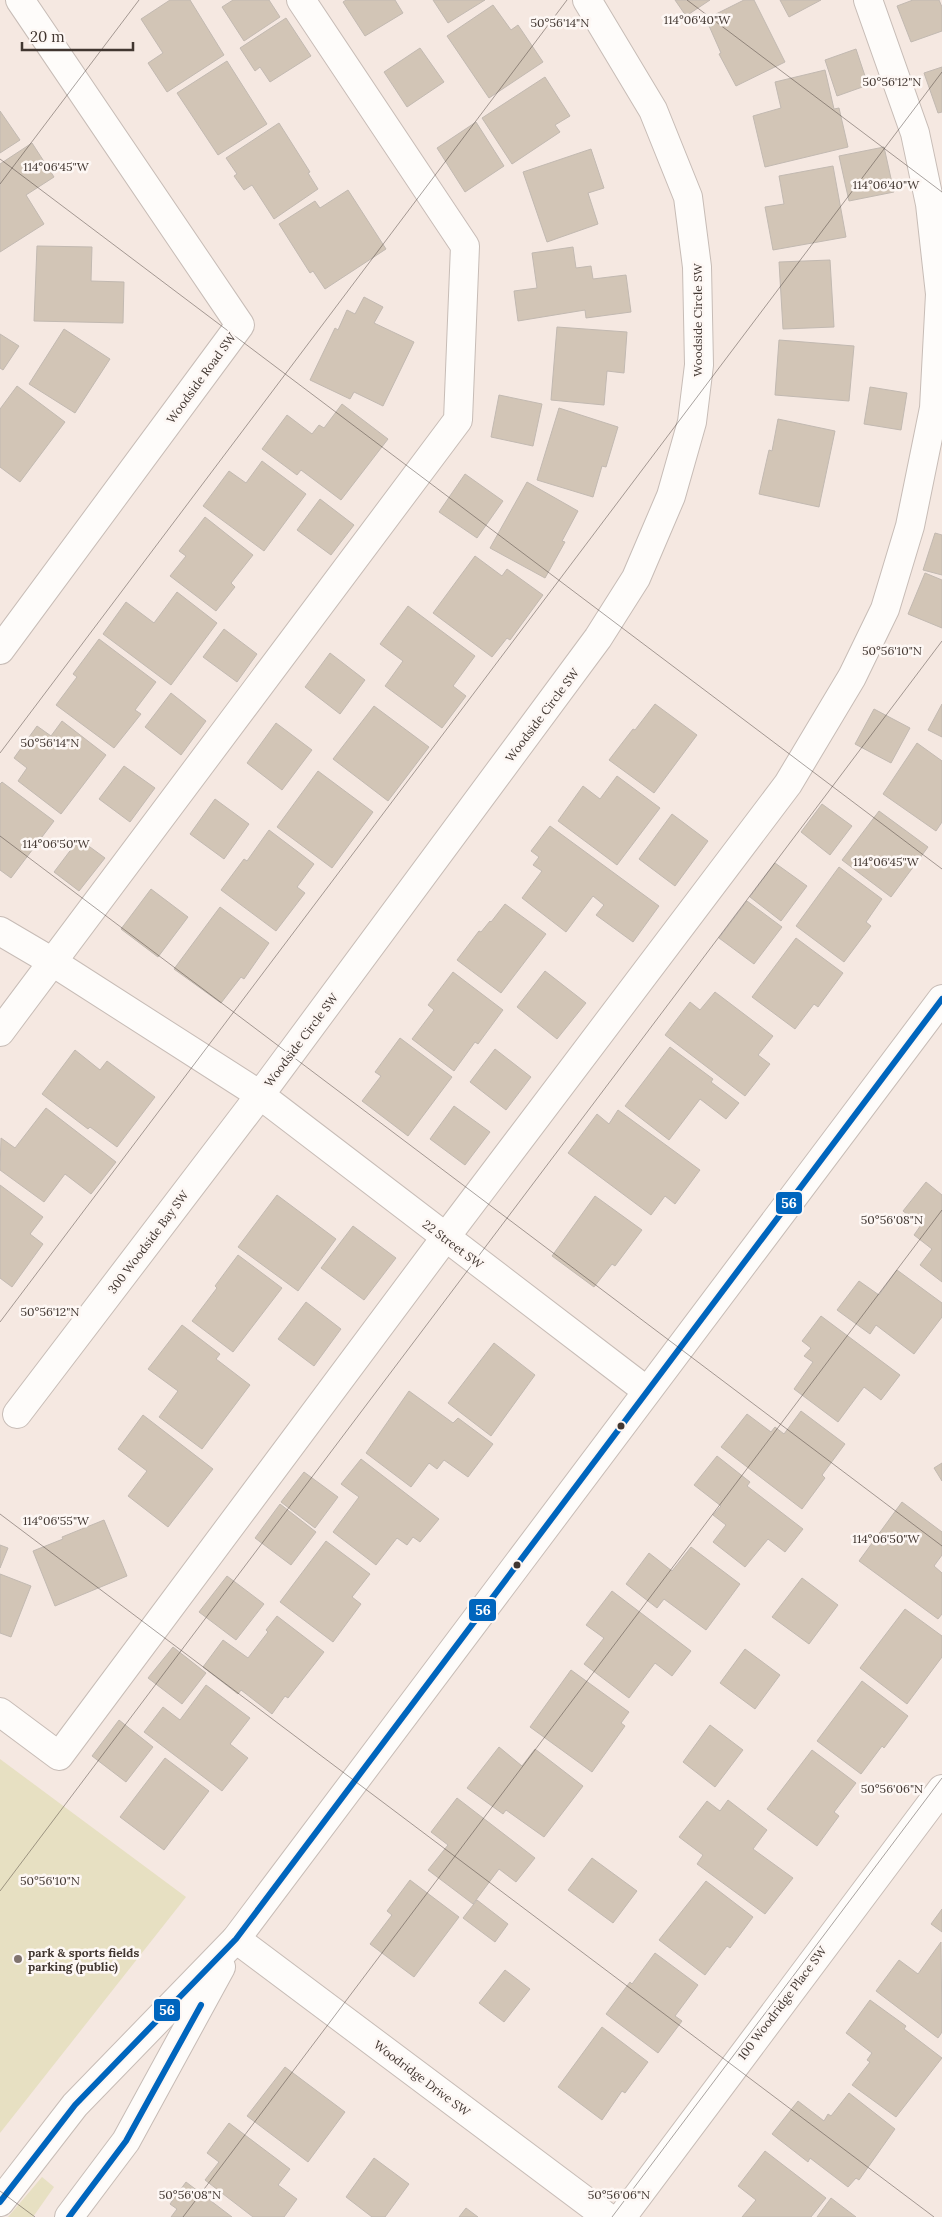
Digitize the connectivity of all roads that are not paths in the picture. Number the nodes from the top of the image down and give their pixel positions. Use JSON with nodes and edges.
{"nodes":[{"id":1,"x":20,"y":0,"type":"edge"},
{"id":2,"x":301,"y":0,"type":"edge"},
{"id":3,"x":587,"y":0,"type":"edge"},
{"id":4,"x":868,"y":0,"type":"edge"},
{"id":5,"x":0,"y":650,"type":"edge"},
{"id":6,"x":0,"y":931,"type":"edge"},
{"id":7,"x":51,"y":962,"type":"junction"},
{"id":8,"x":942,"y":999,"type":"edge"},
{"id":9,"x":0,"y":1032,"type":"edge"},
{"id":10,"x":260,"y":1095,"type":"junction"},
{"id":11,"x":445,"y":1238,"type":"junction"},
{"id":12,"x":647,"y":1391,"type":"junction"},
{"id":13,"x":17,"y":1414,"type":"dead end"},
{"id":14,"x":0,"y":1712,"type":"edge"},
{"id":15,"x":942,"y":1789,"type":"edge"},
{"id":16,"x":236,"y":1939,"type":"junction"},
{"id":17,"x":0,"y":2202,"type":"edge"},
{"id":18,"x":69,"y":2217,"type":"edge"},
{"id":19,"x":607,"y":2217,"type":"edge"},
{"id":20,"x":622,"y":2217,"type":"edge"}],
"edges":[{"from":1,"to":5,"type":"street","name":"Woodside Road SW"},
{"from":2,"to":7,"type":"street"},
{"from":3,"to":10,"type":"street","name":"Woodside Circle SW"},
{"from":4,"to":11,"type":"street"},
{"from":6,"to":7,"type":"street","name":"Woodside Circle SW"},
{"from":7,"to":9,"type":"street"},
{"from":7,"to":10,"type":"street","name":"Woodside Circle SW"},
{"from":8,"to":12,"type":"street"},
{"from":10,"to":11,"type":"street","name":"22 Street SW"},
{"from":10,"to":13,"type":"street","name":"300 Woodside Bay SW"},
{"from":11,"to":12,"type":"street","name":"22 Street SW"},
{"from":11,"to":14,"type":"street"},
{"from":12,"to":16,"type":"street"},
{"from":15,"to":20,"type":"street","name":"100 Woodridge Place SW"},
{"from":16,"to":17,"type":"street"},
{"from":16,"to":18,"type":"street"},
{"from":16,"to":19,"type":"street","name":"Woodridge Drive SW"}]}
